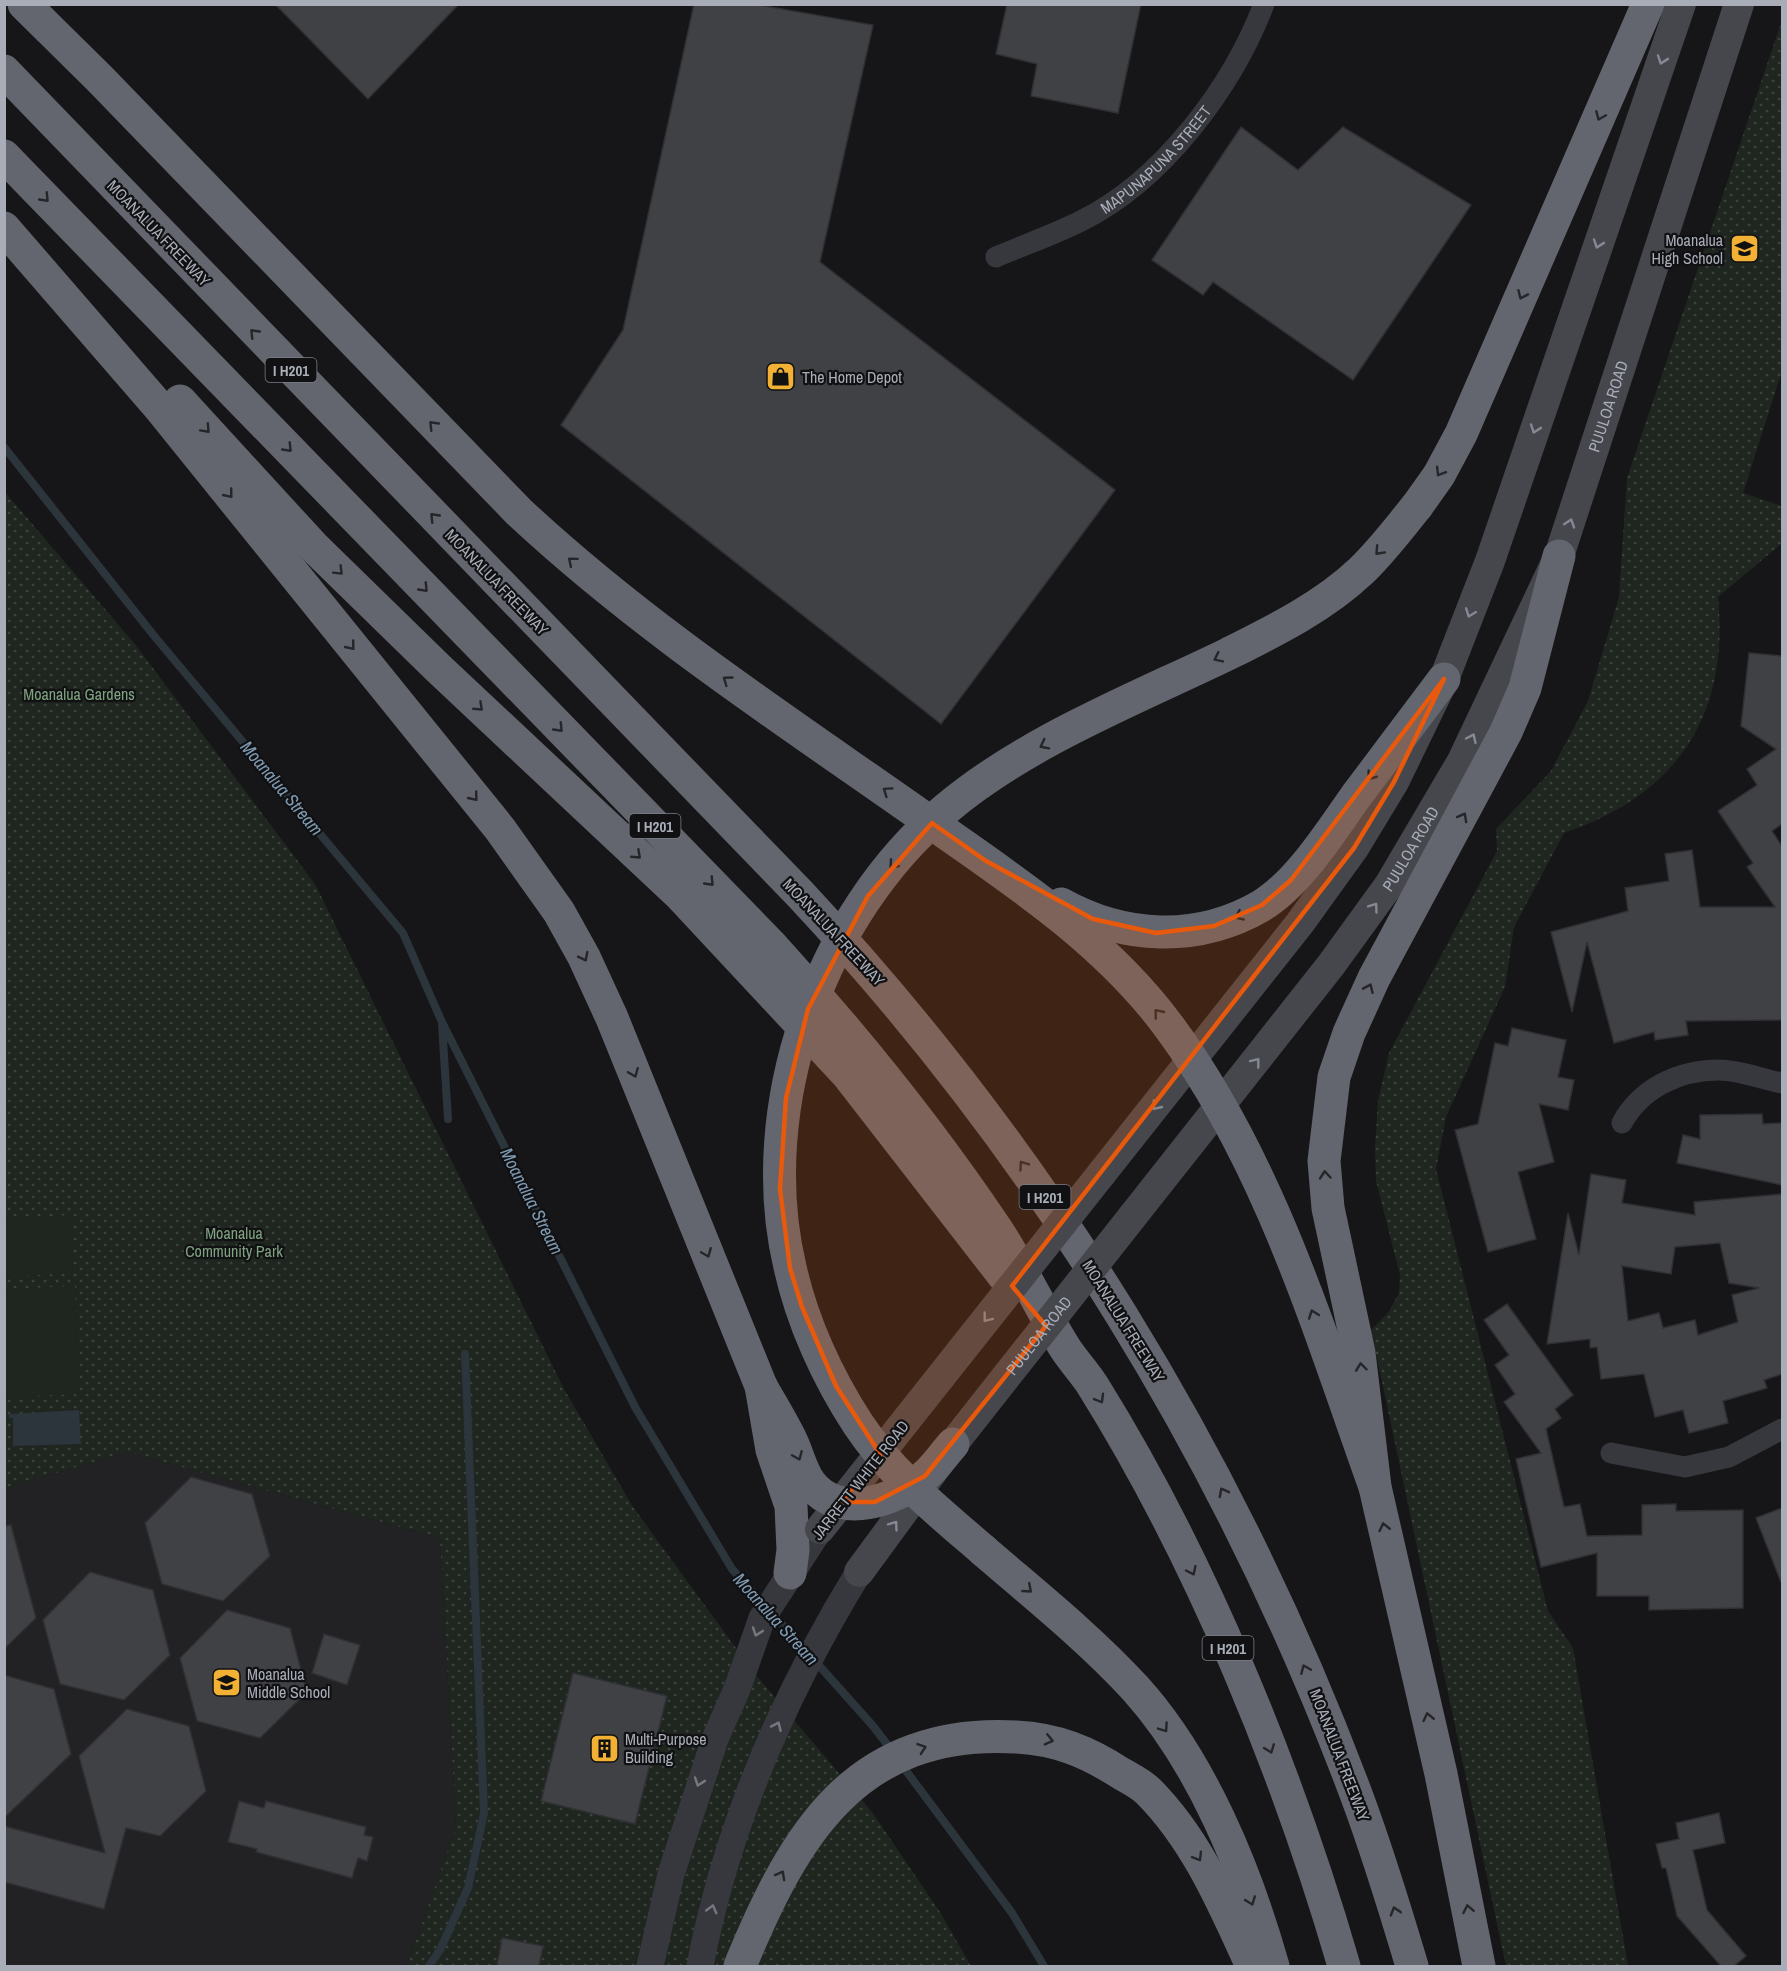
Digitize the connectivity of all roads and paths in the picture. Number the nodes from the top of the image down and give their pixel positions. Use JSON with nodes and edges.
{"nodes":[{"id":1,"x":24,"y":4,"type":"edge"},
{"id":2,"x":42,"y":4,"type":"edge"},
{"id":3,"x":1264,"y":4,"type":"edge"},
{"id":4,"x":1648,"y":4,"type":"edge"},
{"id":5,"x":1681,"y":4,"type":"edge"},
{"id":6,"x":1739,"y":4,"type":"edge"},
{"id":7,"x":4,"y":52,"type":"edge"},
{"id":8,"x":4,"y":71,"type":"edge"},
{"id":9,"x":100,"y":79,"type":"junction"},
{"id":10,"x":4,"y":156,"type":"edge"},
{"id":11,"x":109,"y":180,"type":"junction"},
{"id":12,"x":10,"y":234,"type":"edge"},
{"id":13,"x":996,"y":257,"type":"dead end"},
{"id":14,"x":1559,"y":556,"type":"junction"},
{"id":15,"x":1444,"y":679,"type":"junction"},
{"id":16,"x":986,"y":861,"type":"junction"},
{"id":17,"x":1192,"y":1060,"type":"junction"},
{"id":18,"x":1782,"y":1083,"type":"edge"},
{"id":19,"x":1220,"y":1108,"type":"junction"},
{"id":20,"x":1622,"y":1123,"type":"dead end"},
{"id":21,"x":1066,"y":1351,"type":"junction"},
{"id":22,"x":761,"y":1386,"type":"junction"},
{"id":23,"x":1782,"y":1429,"type":"edge"},
{"id":24,"x":953,"y":1444,"type":"junction"},
{"id":25,"x":1611,"y":1453,"type":"dead end"},
{"id":26,"x":1375,"y":1487,"type":"junction"},
{"id":27,"x":842,"y":1502,"type":"junction"},
{"id":28,"x":820,"y":1529,"type":"joint"},
{"id":29,"x":860,"y":1572,"type":"joint"},
{"id":30,"x":790,"y":1573,"type":"junction"},
{"id":31,"x":650,"y":1966,"type":"edge"},
{"id":32,"x":700,"y":1966,"type":"edge"},
{"id":33,"x":740,"y":1966,"type":"edge"},
{"id":34,"x":1252,"y":1966,"type":"edge"},
{"id":35,"x":1273,"y":1966,"type":"edge"},
{"id":36,"x":1344,"y":1966,"type":"edge"},
{"id":37,"x":1412,"y":1966,"type":"edge"},
{"id":38,"x":1479,"y":1966,"type":"edge"}],
"edges":[{"from":1,"to":9,"type":"highway"},
{"from":2,"to":9,"type":"highway"},
{"from":3,"to":13,"type":"street","name":"MAPUNAPUNA STREET"},
{"from":4,"to":35,"type":"highway","one_way":true,"bridge":true},
{"from":5,"to":15,"type":"main road","one_way":true},
{"from":14,"to":6,"type":"main road","name":"PUULOA ROAD","one_way":true},
{"from":7,"to":11,"type":"highway"},
{"from":8,"to":11,"type":"highway","name":"MOANALUA FREEWAY","number":"I H201"},
{"from":16,"to":9,"type":"highway","one_way":true},
{"from":10,"to":21,"type":"highway","number":"I H201","one_way":true},
{"from":37,"to":11,"type":"highway","name":"MOANALUA FREEWAY","number":"I H201","one_way":true},
{"from":12,"to":21,"type":"highway","one_way":true},
{"from":12,"to":22,"type":"highway","one_way":true},
{"from":19,"to":14,"type":"main road","name":"PUULOA ROAD","one_way":true},
{"from":26,"to":14,"type":"highway","one_way":true},
{"from":15,"to":16,"type":"highway","one_way":true},
{"from":15,"to":17,"type":"main road"},
{"from":17,"to":16,"type":"highway","one_way":true},
{"from":17,"to":19,"type":"highway"},
{"from":17,"to":27,"type":"main road","name":"JARRETT WHITE ROAD","one_way":true,"bridge":true},
{"from":18,"to":20,"type":"street"},
{"from":19,"to":24,"type":"main road","name":"PUULOA ROAD","bridge":true},
{"from":26,"to":19,"type":"highway","one_way":true},
{"from":21,"to":36,"type":"highway","number":"I H201","one_way":true},
{"from":22,"to":27,"type":"highway","one_way":true,"bridge":true},
{"from":22,"to":30,"type":"highway"},
{"from":23,"to":25,"type":"street"},
{"from":24,"to":27,"type":"highway","bridge":true},
{"from":29,"to":24,"type":"main road","name":"PUULOA ROAD","one_way":true,"bridge":true},
{"from":38,"to":26,"type":"highway","one_way":true},
{"from":27,"to":28,"type":"main road","name":"JARRETT WHITE ROAD","bridge":true},
{"from":28,"to":30,"type":"street","name":"JARRETT WHITE ROAD"},
{"from":32,"to":29,"type":"street","one_way":true},
{"from":30,"to":31,"type":"street","name":"JARRETT WHITE ROAD","one_way":true},
{"from":33,"to":34,"type":"highway","one_way":true}]}
